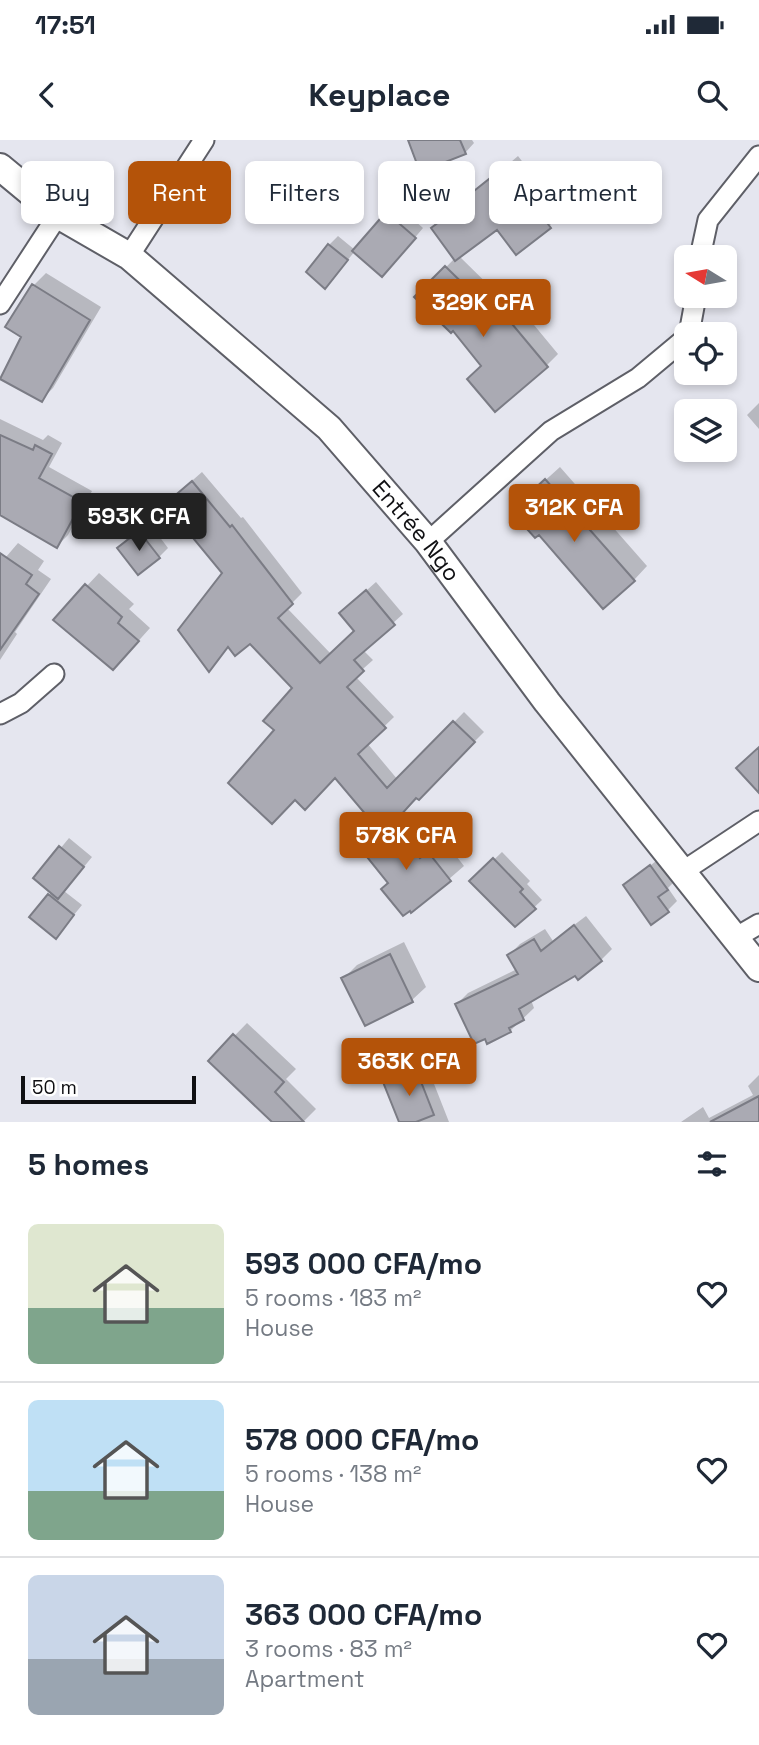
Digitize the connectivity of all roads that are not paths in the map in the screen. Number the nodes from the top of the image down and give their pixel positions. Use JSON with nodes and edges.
{"nodes":[{"id":1,"x":204,"y":140,"type":"edge"},
{"id":2,"x":759,"y":156,"type":"edge"},
{"id":3,"x":0,"y":167,"type":"edge"},
{"id":4,"x":21,"y":184,"type":"edge"},
{"id":5,"x":52,"y":224,"type":"edge"},
{"id":6,"x":74,"y":224,"type":"edge"},
{"id":7,"x":703,"y":245,"type":"edge"},
{"id":8,"x":129,"y":256,"type":"junction"},
{"id":9,"x":0,"y":304,"type":"edge"},
{"id":10,"x":674,"y":347,"type":"edge"},
{"id":11,"x":428,"y":542,"type":"junction"},
{"id":12,"x":54,"y":674,"type":"dead end"},
{"id":13,"x":0,"y":714,"type":"edge"},
{"id":14,"x":759,"y":821,"type":"edge"},
{"id":15,"x":682,"y":872,"type":"junction"},
{"id":16,"x":759,"y":924,"type":"edge"},
{"id":17,"x":735,"y":938,"type":"junction"},
{"id":18,"x":759,"y":968,"type":"edge"}],
"edges":[{"from":1,"to":8,"type":"street"},
{"from":2,"to":7,"type":"street"},
{"from":3,"to":4,"type":"street","name":"Entrée Ngo"},
{"from":5,"to":9,"type":"street"},
{"from":6,"to":8,"type":"street","name":"Entrée Ngo"},
{"from":8,"to":11,"type":"street","name":"Entrée Ngo"},
{"from":10,"to":11,"type":"street"},
{"from":11,"to":15,"type":"street","name":"Entrée Ngo"},
{"from":12,"to":13,"type":"street"},
{"from":14,"to":15,"type":"street"},
{"from":15,"to":17,"type":"street","name":"Entrée Ngo"},
{"from":16,"to":17,"type":"street"},
{"from":17,"to":18,"type":"street","name":"Entrée Ngo"}]}
